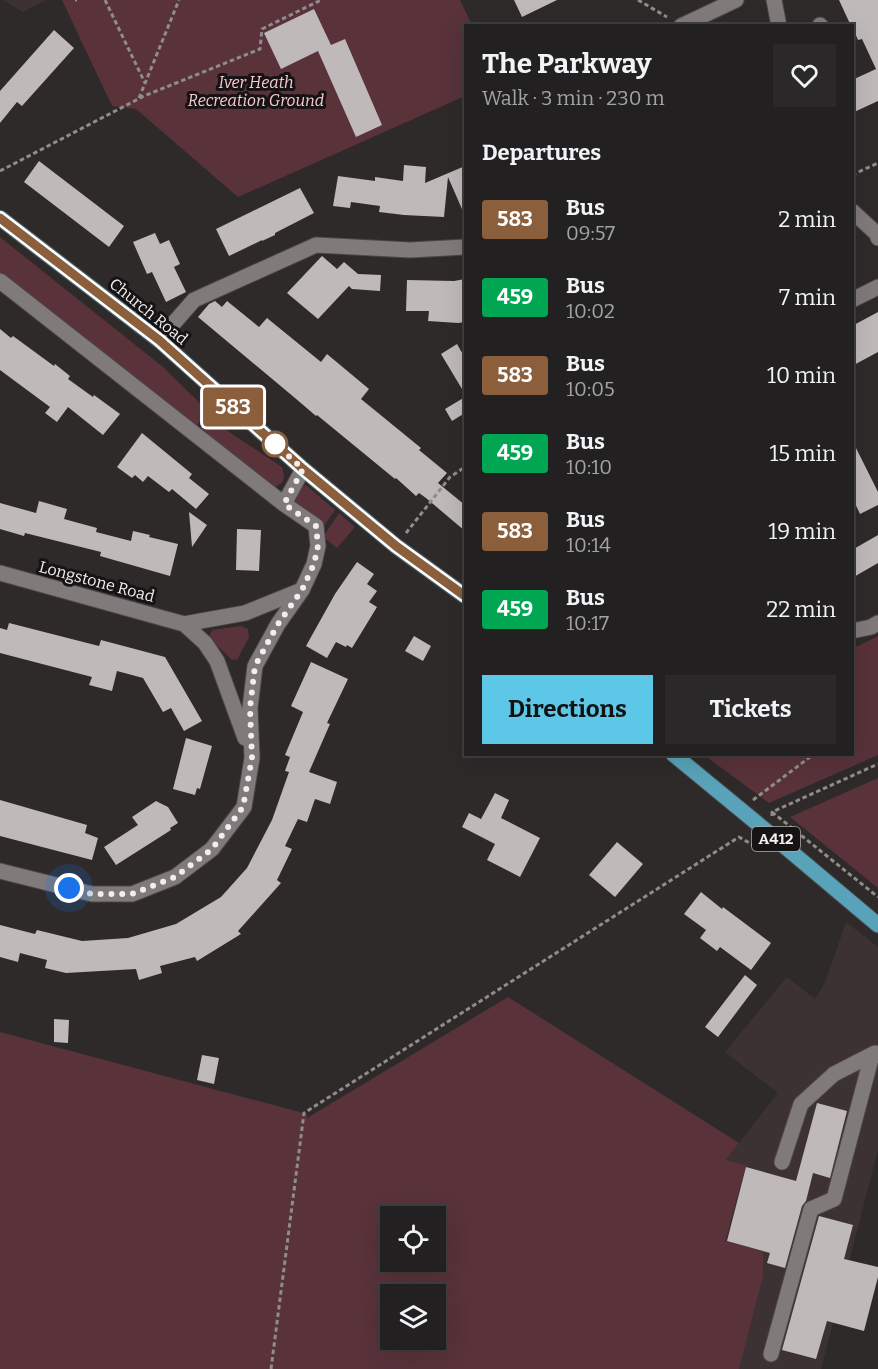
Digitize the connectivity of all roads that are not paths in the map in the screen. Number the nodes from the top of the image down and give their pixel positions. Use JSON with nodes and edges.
{"nodes":[{"id":1,"x":736,"y":0,"type":"edge"},
{"id":2,"x":774,"y":0,"type":"edge"},
{"id":3,"x":683,"y":24,"type":"edge"},
{"id":4,"x":779,"y":24,"type":"edge"},
{"id":5,"x":854,"y":213,"type":"edge"},
{"id":6,"x":0,"y":218,"type":"edge"},
{"id":7,"x":878,"y":238,"type":"edge"},
{"id":8,"x":464,"y":247,"type":"edge"},
{"id":9,"x":0,"y":281,"type":"edge"},
{"id":10,"x":878,"y":287,"type":"edge"},
{"id":11,"x":854,"y":299,"type":"edge"},
{"id":12,"x":159,"y":340,"type":"junction"},
{"id":13,"x":303,"y":469,"type":"junction"},
{"id":14,"x":284,"y":504,"type":"junction"},
{"id":15,"x":0,"y":573,"type":"edge"},
{"id":16,"x":302,"y":590,"type":"junction"},
{"id":17,"x":464,"y":595,"type":"edge"},
{"id":18,"x":878,"y":623,"type":"edge"},
{"id":19,"x":184,"y":624,"type":"junction"},
{"id":20,"x":854,"y":631,"type":"edge"},
{"id":21,"x":675,"y":756,"type":"edge"},
{"id":22,"x":252,"y":758,"type":"junction"},
{"id":23,"x":0,"y":871,"type":"edge"},
{"id":24,"x":878,"y":925,"type":"edge"},
{"id":25,"x":875,"y":1053,"type":"edge"},
{"id":26,"x":782,"y":1162,"type":"dead end"},
{"id":27,"x":771,"y":1354,"type":"dead end"}],
"edges":[{"from":1,"to":3,"type":"street"},
{"from":2,"to":4,"type":"street"},
{"from":5,"to":7,"type":"street"},
{"from":6,"to":12,"type":"main road","name":"Church Road"},
{"from":8,"to":12,"type":"street"},
{"from":9,"to":14,"type":"street"},
{"from":10,"to":11,"type":"street"},
{"from":12,"to":13,"type":"main road","name":"Church Road"},
{"from":13,"to":14,"type":"street"},
{"from":13,"to":17,"type":"main road","name":"Church Road"},
{"from":14,"to":16,"type":"street"},
{"from":15,"to":19,"type":"street","name":"Longstone Road"},
{"from":16,"to":19,"type":"street"},
{"from":16,"to":22,"type":"street"},
{"from":18,"to":20,"type":"street"},
{"from":19,"to":22,"type":"street"},
{"from":21,"to":24,"type":"main road","number":"A412"},
{"from":22,"to":23,"type":"street"},
{"from":25,"to":26,"type":"street"},
{"from":25,"to":27,"type":"street"}]}
